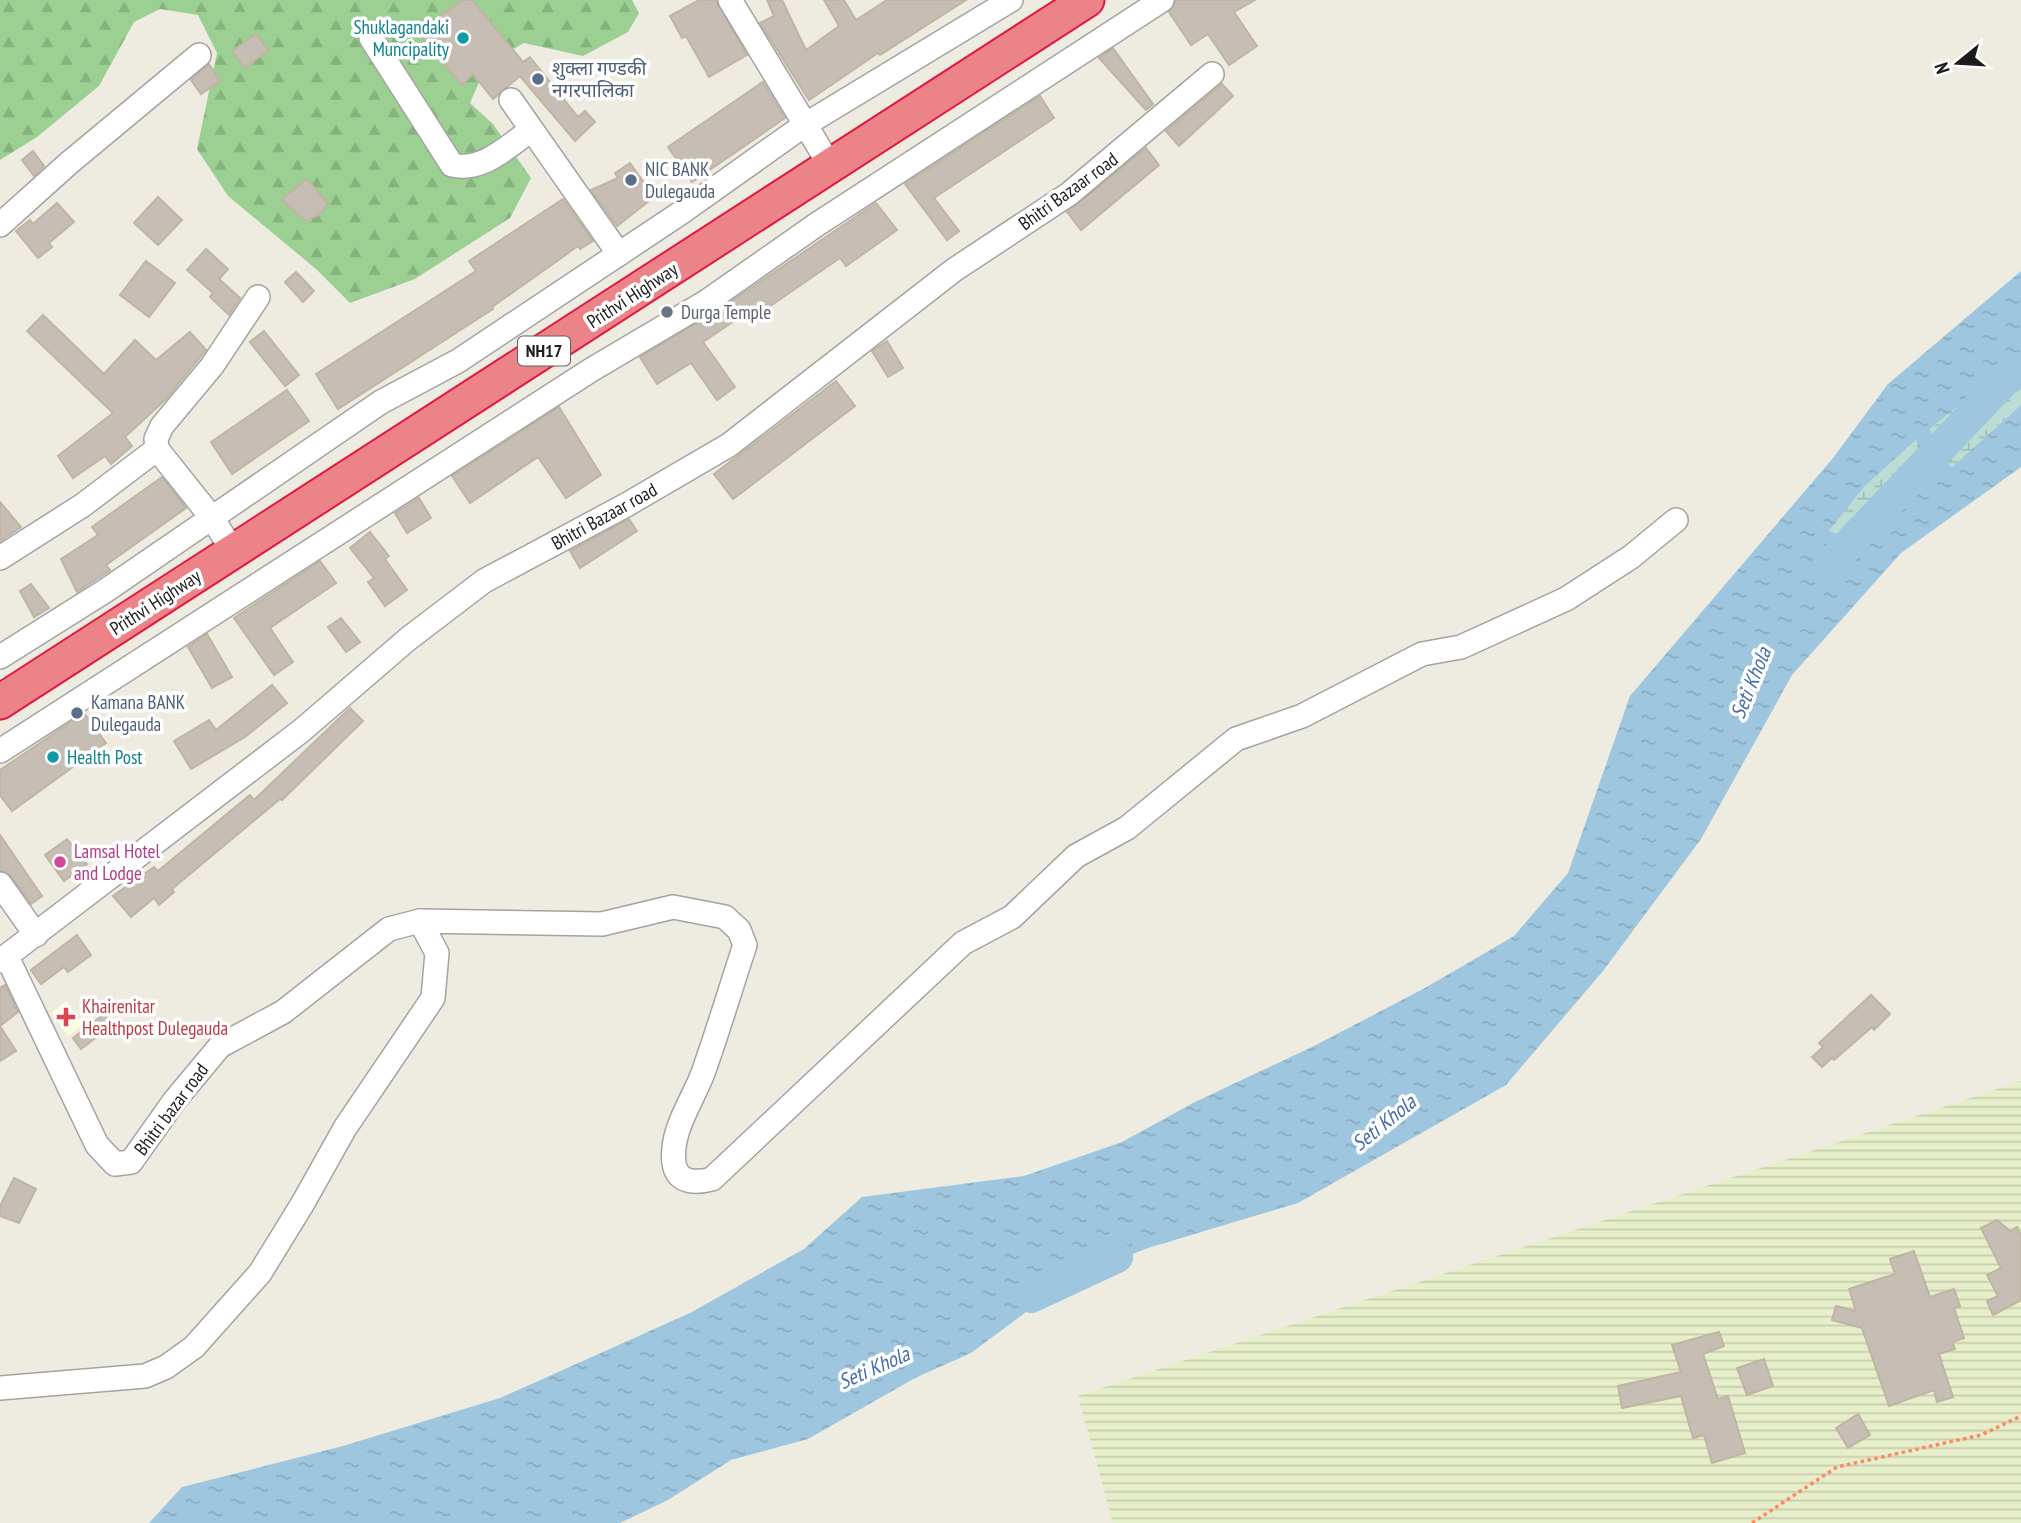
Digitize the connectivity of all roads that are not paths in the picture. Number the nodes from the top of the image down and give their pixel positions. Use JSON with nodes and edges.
{"nodes":[{"id":1,"x":730,"y":0,"type":"edge"},
{"id":2,"x":1011,"y":0,"type":"edge"},
{"id":3,"x":1087,"y":0,"type":"edge"},
{"id":4,"x":1162,"y":0,"type":"edge"},
{"id":5,"x":371,"y":38,"type":"dead end"},
{"id":6,"x":199,"y":55,"type":"dead end"},
{"id":7,"x":1212,"y":74,"type":"dead end"},
{"id":8,"x":511,"y":100,"type":"dead end"},
{"id":9,"x":803,"y":126,"type":"junction"},
{"id":10,"x":531,"y":130,"type":"junction"},
{"id":11,"x":831,"y":167,"type":"junction"},
{"id":12,"x":0,"y":225,"type":"edge"},
{"id":13,"x":619,"y":254,"type":"junction"},
{"id":14,"x":258,"y":297,"type":"dead end"},
{"id":15,"x":158,"y":449,"type":"junction"},
{"id":16,"x":212,"y":517,"type":"junction"},
{"id":17,"x":1676,"y":520,"type":"dead end"},
{"id":18,"x":233,"y":551,"type":"junction"},
{"id":19,"x":0,"y":558,"type":"edge"},
{"id":20,"x":0,"y":657,"type":"edge"},
{"id":21,"x":0,"y":702,"type":"edge"},
{"id":22,"x":0,"y":751,"type":"edge"},
{"id":23,"x":0,"y":884,"type":"edge"},
{"id":24,"x":420,"y":921,"type":"junction"},
{"id":25,"x":36,"y":935,"type":"junction"},
{"id":26,"x":3,"y":959,"type":"edge"},
{"id":27,"x":0,"y":1388,"type":"edge"}],
"edges":[{"from":1,"to":9,"type":"street"},
{"from":2,"to":9,"type":"street"},
{"from":3,"to":11,"type":"highway","name":"Prithvi Highway","number":"NH17"},
{"from":4,"to":22,"type":"street"},
{"from":5,"to":10,"type":"street"},
{"from":6,"to":12,"type":"street"},
{"from":7,"to":25,"type":"street","name":"Bhitri Bazaar road"},
{"from":8,"to":10,"type":"street"},
{"from":9,"to":11,"type":"street"},
{"from":9,"to":13,"type":"street"},
{"from":10,"to":13,"type":"street"},
{"from":11,"to":18,"type":"highway","name":"Prithvi Highway","number":"NH17"},
{"from":13,"to":16,"type":"street"},
{"from":14,"to":15,"type":"street"},
{"from":15,"to":16,"type":"street"},
{"from":15,"to":19,"type":"street"},
{"from":16,"to":18,"type":"street"},
{"from":16,"to":20,"type":"street"},
{"from":17,"to":24,"type":"street"},
{"from":18,"to":21,"type":"highway","name":"Prithvi Highway","number":"NH17"},
{"from":23,"to":25,"type":"street"},
{"from":24,"to":26,"type":"street","name":"Bhitri bazar road"},
{"from":24,"to":27,"type":"street"},
{"from":25,"to":26,"type":"street","name":"Bhitri Bazaar road"}]}
